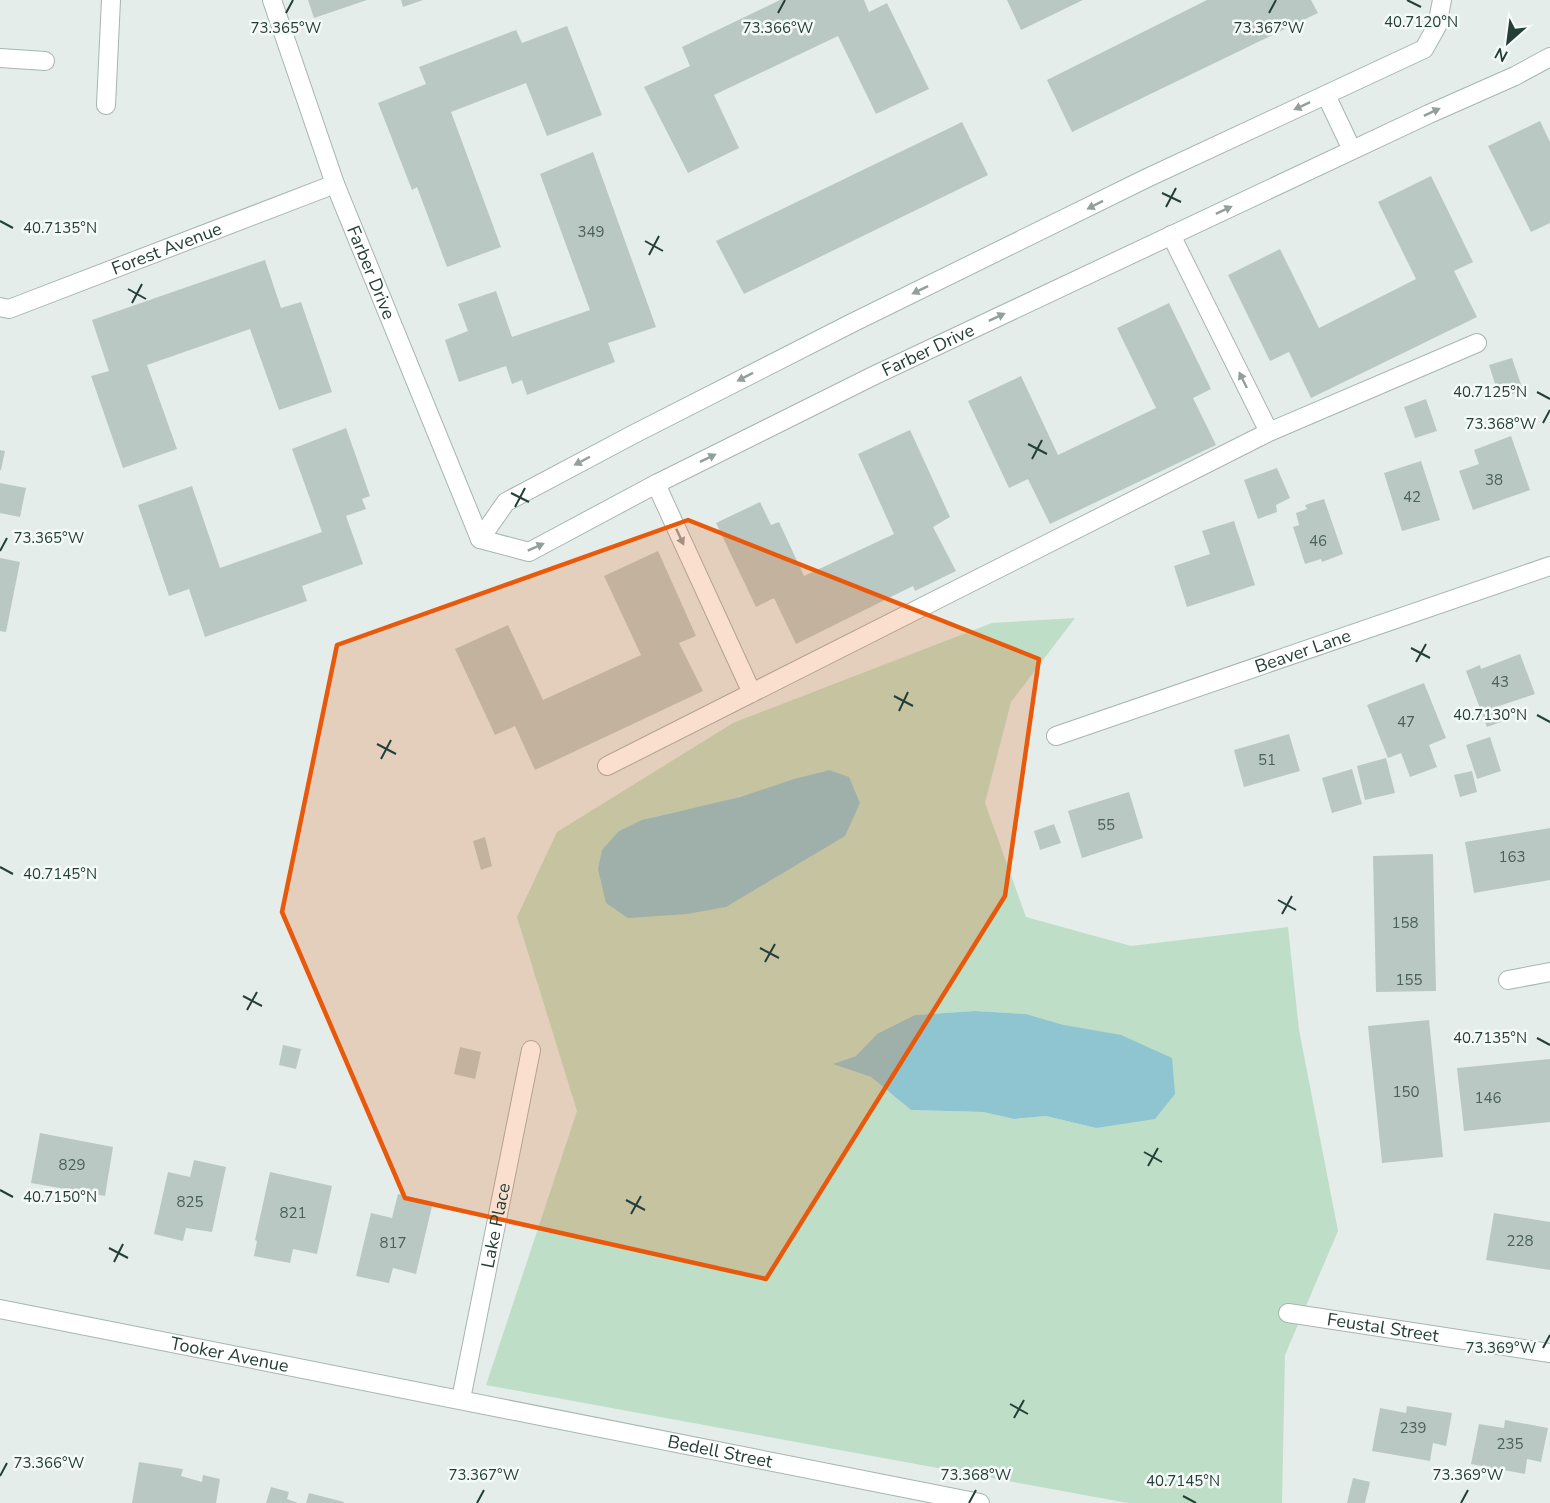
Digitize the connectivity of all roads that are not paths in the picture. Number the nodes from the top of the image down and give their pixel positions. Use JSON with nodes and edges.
{"nodes":[{"id":1,"x":111,"y":0,"type":"edge"},
{"id":2,"x":272,"y":0,"type":"edge"},
{"id":3,"x":1442,"y":0,"type":"edge"},
{"id":4,"x":1550,"y":57,"type":"edge"},
{"id":5,"x":0,"y":58,"type":"edge"},
{"id":6,"x":45,"y":61,"type":"dead end"},
{"id":7,"x":1326,"y":94,"type":"junction"},
{"id":8,"x":106,"y":105,"type":"dead end"},
{"id":9,"x":1352,"y":150,"type":"junction"},
{"id":10,"x":335,"y":184,"type":"junction"},
{"id":11,"x":1171,"y":235,"type":"junction"},
{"id":12,"x":0,"y":307,"type":"edge"},
{"id":13,"x":1477,"y":343,"type":"dead end"},
{"id":14,"x":1269,"y":432,"type":"junction"},
{"id":15,"x":656,"y":484,"type":"junction"},
{"id":16,"x":480,"y":539,"type":"junction"},
{"id":17,"x":1550,"y":566,"type":"edge"},
{"id":18,"x":752,"y":693,"type":"junction"},
{"id":19,"x":1056,"y":736,"type":"dead end"},
{"id":20,"x":607,"y":766,"type":"dead end"},
{"id":21,"x":1550,"y":972,"type":"edge"},
{"id":22,"x":1508,"y":980,"type":"dead end"},
{"id":23,"x":531,"y":1050,"type":"dead end"},
{"id":24,"x":0,"y":1309,"type":"edge"},
{"id":25,"x":1288,"y":1313,"type":"dead end"},
{"id":26,"x":1550,"y":1353,"type":"edge"},
{"id":27,"x":460,"y":1399,"type":"junction"},
{"id":28,"x":980,"y":1503,"type":"edge"}],
"edges":[{"from":1,"to":8,"type":"street"},
{"from":2,"to":10,"type":"street","name":"Farber Drive"},
{"from":3,"to":7,"type":"street"},
{"from":9,"to":4,"type":"street","name":"Farber Drive","one_way":true},
{"from":5,"to":6,"type":"street"},
{"from":7,"to":9,"type":"street"},
{"from":7,"to":16,"type":"street","one_way":true},
{"from":11,"to":9,"type":"street","name":"Farber Drive","one_way":true},
{"from":10,"to":12,"type":"street","name":"Forest Avenue"},
{"from":10,"to":16,"type":"street","name":"Farber Drive"},
{"from":14,"to":11,"type":"street","one_way":true},
{"from":15,"to":11,"type":"street","name":"Farber Drive","one_way":true},
{"from":13,"to":14,"type":"street"},
{"from":14,"to":18,"type":"street"},
{"from":16,"to":15,"type":"street","name":"Farber Drive","one_way":true},
{"from":15,"to":18,"type":"street","one_way":true},
{"from":17,"to":19,"type":"street","name":"Beaver Lane"},
{"from":18,"to":20,"type":"street"},
{"from":21,"to":22,"type":"street"},
{"from":23,"to":27,"type":"street","name":"Lake Place"},
{"from":24,"to":27,"type":"street","name":"Tooker Avenue"},
{"from":25,"to":26,"type":"street","name":"Feustal Street"},
{"from":27,"to":28,"type":"street","name":"Bedell Street"}]}
